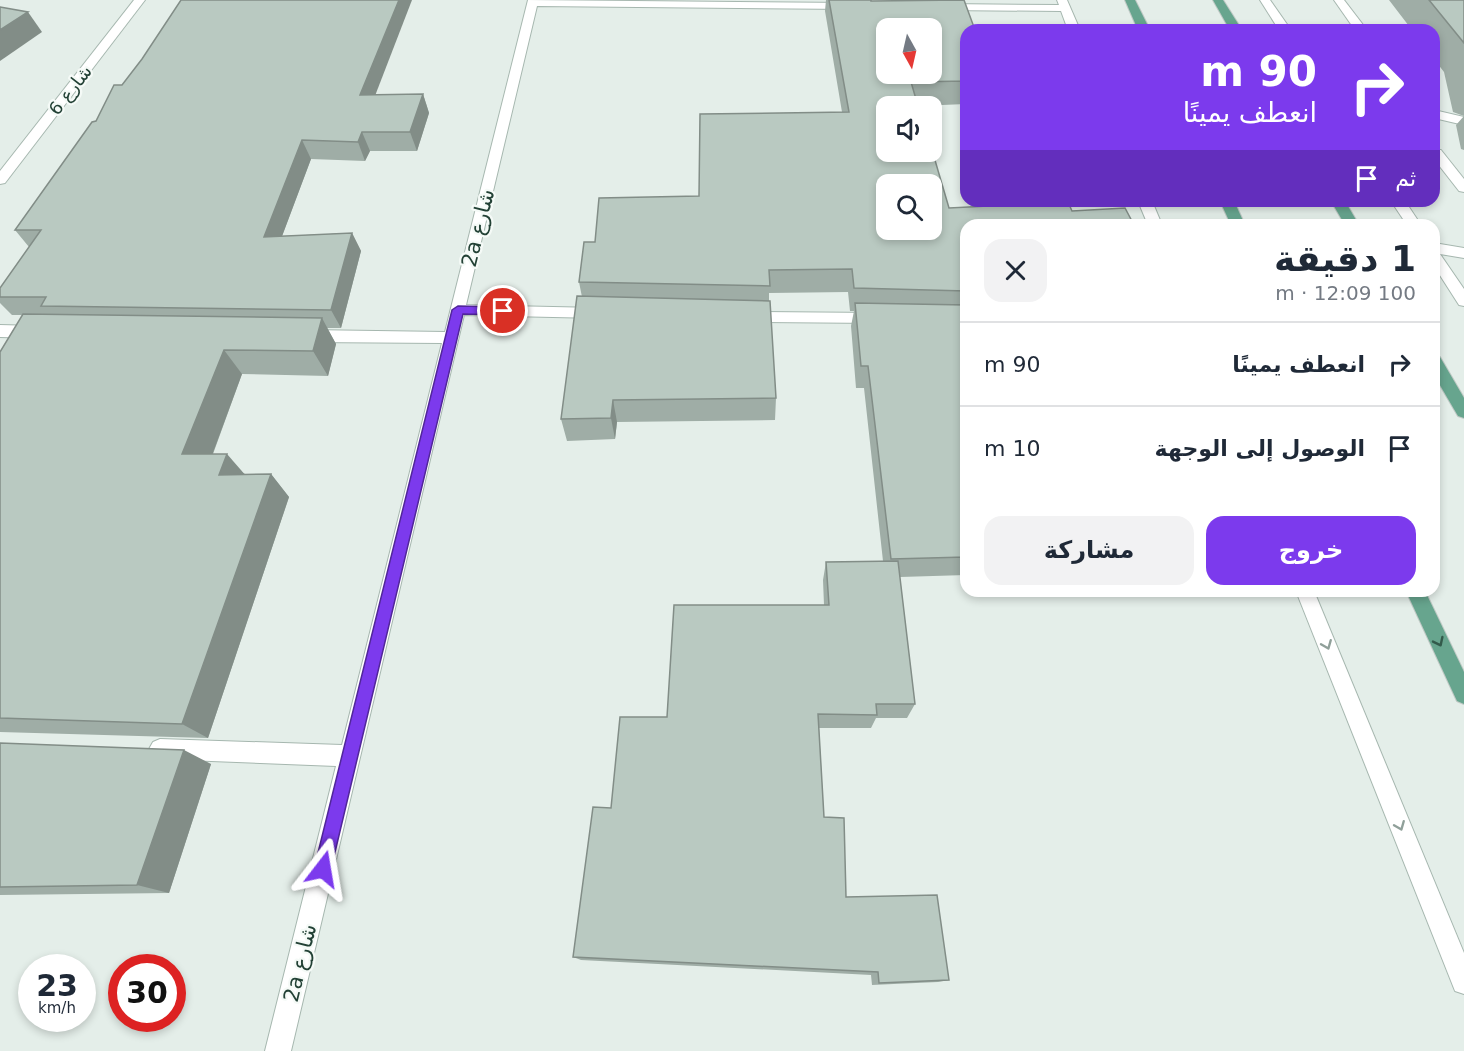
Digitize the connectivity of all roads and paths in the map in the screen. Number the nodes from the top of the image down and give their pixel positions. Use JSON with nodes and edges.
{"nodes":[{"id":1,"x":140,"y":0,"type":"edge"},
{"id":2,"x":1130,"y":0,"type":"edge"},
{"id":3,"x":1218,"y":0,"type":"edge"},
{"id":4,"x":1265,"y":0,"type":"edge"},
{"id":5,"x":1339,"y":0,"type":"edge"},
{"id":6,"x":532,"y":2,"type":"edge"},
{"id":7,"x":1064,"y":4,"type":"edge"},
{"id":8,"x":864,"y":6,"type":"edge"},
{"id":9,"x":935,"y":7,"type":"edge"},
{"id":10,"x":1072,"y":24,"type":"edge"},
{"id":11,"x":1141,"y":24,"type":"edge"},
{"id":12,"x":1232,"y":24,"type":"edge"},
{"id":13,"x":1281,"y":24,"type":"edge"},
{"id":14,"x":1357,"y":24,"type":"edge"},
{"id":15,"x":1440,"y":115,"type":"edge"},
{"id":16,"x":1464,"y":121,"type":"edge"},
{"id":17,"x":1440,"y":158,"type":"edge"},
{"id":18,"x":0,"y":180,"type":"edge"},
{"id":19,"x":1464,"y":188,"type":"edge"},
{"id":20,"x":1440,"y":249,"type":"edge"},
{"id":21,"x":1464,"y":254,"type":"edge"},
{"id":22,"x":1440,"y":262,"type":"edge"},
{"id":23,"x":1457,"y":281,"type":"edge"},
{"id":24,"x":1464,"y":301,"type":"edge"},
{"id":25,"x":458,"y":310,"type":"junction"},
{"id":26,"x":617,"y":314,"type":"edge"},
{"id":27,"x":729,"y":316,"type":"edge"},
{"id":28,"x":889,"y":319,"type":"edge"},
{"id":29,"x":0,"y":331,"type":"edge"},
{"id":30,"x":47,"y":332,"type":"edge"},
{"id":31,"x":296,"y":336,"type":"edge"},
{"id":32,"x":450,"y":338,"type":"junction"},
{"id":33,"x":1440,"y":372,"type":"edge"},
{"id":34,"x":1464,"y":412,"type":"edge"},
{"id":35,"x":1307,"y":597,"type":"edge"},
{"id":36,"x":1418,"y":597,"type":"edge"},
{"id":37,"x":1464,"y":694,"type":"edge"},
{"id":38,"x":140,"y":748,"type":"edge"},
{"id":39,"x":351,"y":756,"type":"junction"},
{"id":40,"x":1464,"y":982,"type":"edge"},
{"id":41,"x":278,"y":1051,"type":"edge"}],
"edges":[{"from":1,"to":18,"type":"street","name":"شارع 6"},
{"from":2,"to":11,"type":"main road"},
{"from":3,"to":12,"type":"main road"},
{"from":4,"to":13,"type":"street"},
{"from":5,"to":14,"type":"street"},
{"from":6,"to":8,"type":"street"},
{"from":6,"to":25,"type":"street","name":"2a شارع"},
{"from":7,"to":9,"type":"street"},
{"from":7,"to":10,"type":"street"},
{"from":15,"to":16,"type":"street"},
{"from":17,"to":19,"type":"street"},
{"from":20,"to":21,"type":"street"},
{"from":22,"to":23,"type":"street"},
{"from":23,"to":24,"type":"street"},
{"from":25,"to":26,"type":"street"},
{"from":25,"to":32,"type":"street","name":"2a شارع"},
{"from":27,"to":28,"type":"street"},
{"from":29,"to":30,"type":"street"},
{"from":31,"to":32,"type":"street"},
{"from":32,"to":39,"type":"street","name":"2a شارع"},
{"from":33,"to":34,"type":"main road"},
{"from":35,"to":40,"type":"street","one_way":true},
{"from":36,"to":37,"type":"main road","one_way":true},
{"from":38,"to":39,"type":"street"},
{"from":39,"to":41,"type":"street","name":"2a شارع"}]}
